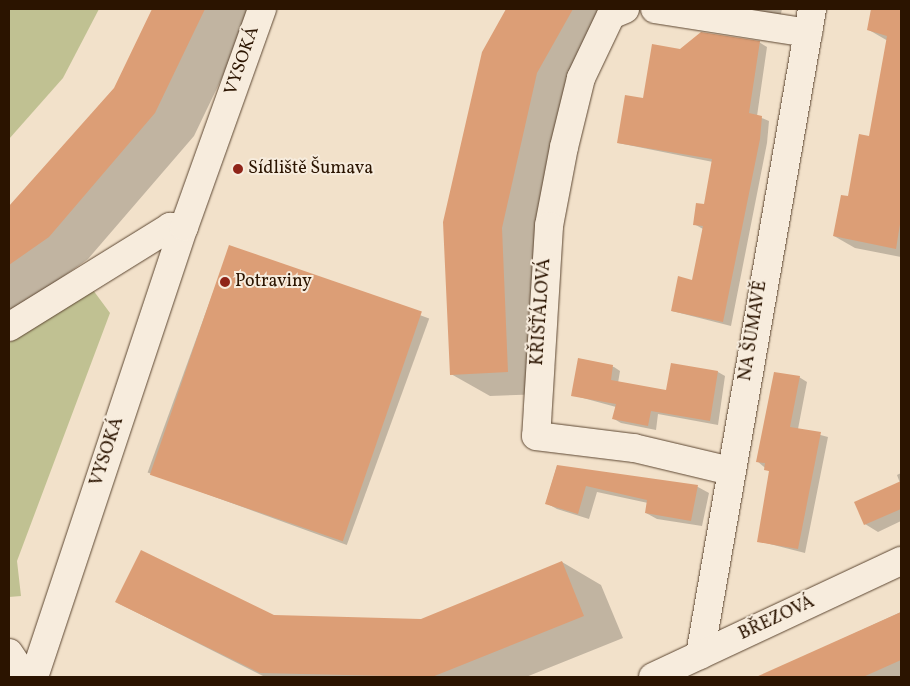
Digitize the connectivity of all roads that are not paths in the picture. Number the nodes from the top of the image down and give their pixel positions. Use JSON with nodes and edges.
{"nodes":[{"id":1,"x":262,"y":9,"type":"edge"},
{"id":2,"x":625,"y":9,"type":"edge"},
{"id":3,"x":655,"y":9,"type":"edge"},
{"id":4,"x":810,"y":21,"type":"edge"},
{"id":5,"x":184,"y":227,"type":"junction"},
{"id":6,"x":9,"y":327,"type":"edge"},
{"id":7,"x":731,"y":471,"type":"junction"},
{"id":8,"x":901,"y":561,"type":"edge"},
{"id":9,"x":9,"y":653,"type":"edge"},
{"id":10,"x":700,"y":655,"type":"junction"},
{"id":11,"x":25,"y":677,"type":"edge"},
{"id":12,"x":34,"y":677,"type":"edge"},
{"id":13,"x":653,"y":677,"type":"edge"}],
"edges":[{"from":1,"to":5,"type":"street","name":"VYSOKÁ"},
{"from":2,"to":7,"type":"street","name":"KŘIŠŤÁLOVÁ"},
{"from":3,"to":4,"type":"street"},
{"from":4,"to":7,"type":"street","name":"NA ŠUMAVĚ"},
{"from":5,"to":6,"type":"street"},
{"from":5,"to":12,"type":"street","name":"VYSOKÁ"},
{"from":7,"to":10,"type":"street","name":"NA ŠUMAVĚ"},
{"from":8,"to":10,"type":"street","name":"BŘEZOVÁ"},
{"from":9,"to":11,"type":"street"},
{"from":10,"to":13,"type":"street","name":"BŘEZOVÁ"}]}
